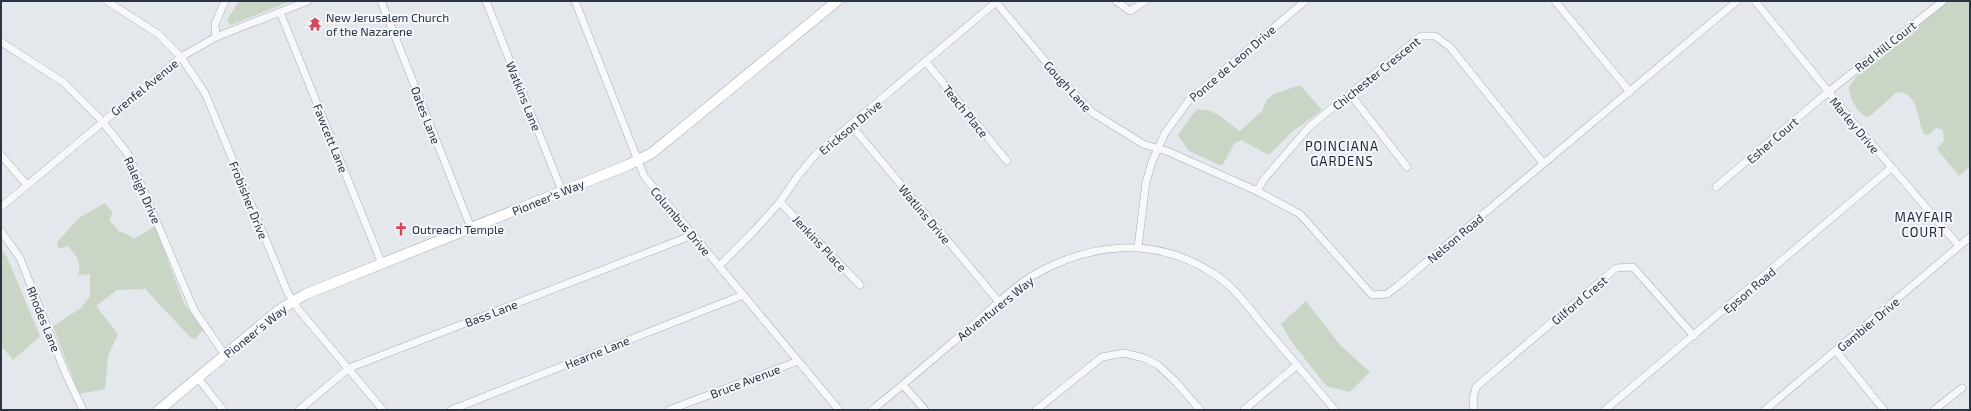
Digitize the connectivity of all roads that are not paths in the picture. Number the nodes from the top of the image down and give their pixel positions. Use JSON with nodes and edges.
{"nodes":[{"id":1,"x":107,"y":1,"type":"edge"},
{"id":2,"x":225,"y":1,"type":"edge"},
{"id":3,"x":308,"y":1,"type":"edge"},
{"id":4,"x":381,"y":1,"type":"edge"},
{"id":5,"x":486,"y":1,"type":"edge"},
{"id":6,"x":575,"y":1,"type":"edge"},
{"id":7,"x":836,"y":1,"type":"edge"},
{"id":8,"x":995,"y":1,"type":"edge"},
{"id":9,"x":1116,"y":1,"type":"edge"},
{"id":10,"x":1145,"y":1,"type":"edge"},
{"id":11,"x":1305,"y":1,"type":"edge"},
{"id":12,"x":1555,"y":1,"type":"edge"},
{"id":13,"x":1737,"y":1,"type":"edge"},
{"id":14,"x":1755,"y":1,"type":"edge"},
{"id":15,"x":1943,"y":1,"type":"edge"},
{"id":16,"x":280,"y":12,"type":"junction"},
{"id":17,"x":216,"y":37,"type":"junction"},
{"id":18,"x":1,"y":42,"type":"edge"},
{"id":19,"x":181,"y":57,"type":"junction"},
{"id":20,"x":926,"y":62,"type":"junction"},
{"id":21,"x":1630,"y":92,"type":"junction"},
{"id":22,"x":1828,"y":92,"type":"junction"},
{"id":23,"x":1350,"y":94,"type":"junction"},
{"id":24,"x":102,"y":121,"type":"junction"},
{"id":25,"x":851,"y":125,"type":"junction"},
{"id":26,"x":1158,"y":149,"type":"junction"},
{"id":27,"x":1,"y":155,"type":"edge"},
{"id":28,"x":638,"y":160,"type":"junction"},
{"id":29,"x":1007,"y":161,"type":"dead end"},
{"id":30,"x":1543,"y":164,"type":"junction"},
{"id":31,"x":1406,"y":167,"type":"dead end"},
{"id":32,"x":1891,"y":168,"type":"junction"},
{"id":33,"x":27,"y":185,"type":"junction"},
{"id":34,"x":1716,"y":187,"type":"dead end"},
{"id":35,"x":562,"y":191,"type":"junction"},
{"id":36,"x":1257,"y":191,"type":"junction"},
{"id":37,"x":780,"y":202,"type":"junction"},
{"id":38,"x":1,"y":207,"type":"edge"},
{"id":39,"x":471,"y":228,"type":"junction"},
{"id":40,"x":1,"y":231,"type":"edge"},
{"id":41,"x":693,"y":235,"type":"junction"},
{"id":42,"x":1970,"y":237,"type":"edge"},
{"id":43,"x":1959,"y":246,"type":"junction"},
{"id":44,"x":1138,"y":247,"type":"junction"},
{"id":45,"x":382,"y":264,"type":"junction"},
{"id":46,"x":719,"y":266,"type":"junction"},
{"id":47,"x":860,"y":285,"type":"dead end"},
{"id":48,"x":743,"y":295,"type":"junction"},
{"id":49,"x":293,"y":301,"type":"junction"},
{"id":50,"x":999,"y":302,"type":"junction"},
{"id":51,"x":1694,"y":336,"type":"junction"},
{"id":52,"x":1836,"y":351,"type":"junction"},
{"id":53,"x":225,"y":355,"type":"junction"},
{"id":54,"x":798,"y":361,"type":"junction"},
{"id":55,"x":1297,"y":365,"type":"junction"},
{"id":56,"x":349,"y":368,"type":"junction"},
{"id":57,"x":198,"y":378,"type":"junction"},
{"id":58,"x":903,"y":385,"type":"junction"},
{"id":59,"x":1962,"y":388,"type":"dead end"},
{"id":60,"x":83,"y":410,"type":"edge"},
{"id":61,"x":159,"y":410,"type":"edge"},
{"id":62,"x":223,"y":410,"type":"edge"},
{"id":63,"x":299,"y":410,"type":"edge"},
{"id":64,"x":383,"y":410,"type":"edge"},
{"id":65,"x":451,"y":410,"type":"edge"},
{"id":66,"x":669,"y":410,"type":"edge"},
{"id":67,"x":839,"y":410,"type":"edge"},
{"id":68,"x":872,"y":410,"type":"edge"},
{"id":69,"x":925,"y":410,"type":"edge"},
{"id":70,"x":1036,"y":410,"type":"edge"},
{"id":71,"x":1200,"y":410,"type":"edge"},
{"id":72,"x":1244,"y":410,"type":"edge"},
{"id":73,"x":1335,"y":410,"type":"edge"},
{"id":74,"x":1474,"y":410,"type":"edge"},
{"id":75,"x":1605,"y":410,"type":"edge"},
{"id":76,"x":1765,"y":410,"type":"edge"},
{"id":77,"x":1884,"y":410,"type":"edge"},
{"id":78,"x":1934,"y":410,"type":"edge"}],
"edges":[{"from":1,"to":19,"type":"street","name":"Frobisher Drive"},
{"from":2,"to":17,"type":"street"},
{"from":3,"to":16,"type":"street","name":"Grenfel Avenue"},
{"from":4,"to":39,"type":"street","name":"Oates Lane"},
{"from":5,"to":35,"type":"street","name":"Watkins Lane"},
{"from":6,"to":28,"type":"street","name":"Columbus Drive"},
{"from":7,"to":28,"type":"main road","name":"Pioneer's Way"},
{"from":8,"to":20,"type":"street","name":"Erickson Drive"},
{"from":8,"to":26,"type":"street","name":"Gough Lane"},
{"from":9,"to":10,"type":"street"},
{"from":11,"to":26,"type":"street","name":"Ponce de Leon Drive"},
{"from":12,"to":21,"type":"street"},
{"from":13,"to":21,"type":"street","name":"Nelson Road"},
{"from":14,"to":22,"type":"street","name":"Marley Drive"},
{"from":15,"to":22,"type":"street","name":"Red Hill Court"},
{"from":16,"to":17,"type":"street","name":"Grenfel Avenue"},
{"from":16,"to":45,"type":"street","name":"Fawcett Lane"},
{"from":17,"to":19,"type":"street","name":"Grenfel Avenue"},
{"from":18,"to":24,"type":"street","name":"Raleigh Drive"},
{"from":19,"to":24,"type":"street","name":"Grenfel Avenue"},
{"from":19,"to":49,"type":"street","name":"Frobisher Drive"},
{"from":20,"to":25,"type":"street","name":"Erickson Drive"},
{"from":20,"to":29,"type":"street","name":"Teach Place"},
{"from":21,"to":30,"type":"street","name":"Nelson Road"},
{"from":22,"to":32,"type":"street","name":"Marley Drive"},
{"from":22,"to":34,"type":"street","name":"Esher Court"},
{"from":23,"to":30,"type":"street","name":"Chichester Crescent"},
{"from":23,"to":31,"type":"street"},
{"from":23,"to":36,"type":"street","name":"Chichester Crescent"},
{"from":24,"to":33,"type":"street","name":"Grenfel Avenue"},
{"from":24,"to":53,"type":"street","name":"Raleigh Drive"},
{"from":25,"to":37,"type":"street","name":"Erickson Drive"},
{"from":25,"to":50,"type":"street","name":"Watlins Drive"},
{"from":26,"to":36,"type":"street","name":"Nelson Road"},
{"from":26,"to":44,"type":"street","name":"Ponce de Leon Drive"},
{"from":27,"to":33,"type":"street"},
{"from":28,"to":35,"type":"main road","name":"Pioneer's Way"},
{"from":28,"to":41,"type":"street","name":"Columbus Drive"},
{"from":30,"to":36,"type":"street","name":"Nelson Road"},
{"from":32,"to":43,"type":"street","name":"Marley Drive"},
{"from":32,"to":51,"type":"street","name":"Epson Road"},
{"from":33,"to":38,"type":"street","name":"Grenfel Avenue"},
{"from":35,"to":39,"type":"main road","name":"Pioneer's Way"},
{"from":37,"to":46,"type":"street","name":"Erickson Drive"},
{"from":37,"to":47,"type":"street","name":"Jenkins Place"},
{"from":39,"to":45,"type":"main road","name":"Pioneer's Way"},
{"from":40,"to":60,"type":"street","name":"Rhodes Lane"},
{"from":41,"to":46,"type":"street","name":"Columbus Drive"},
{"from":41,"to":56,"type":"street","name":"Bass Lane"},
{"from":42,"to":43,"type":"street","name":"Gambier Drive"},
{"from":43,"to":52,"type":"street","name":"Gambier Drive"},
{"from":44,"to":50,"type":"street","name":"Adventurers Way"},
{"from":44,"to":55,"type":"street","name":"Adventurers Way"},
{"from":45,"to":49,"type":"main road","name":"Pioneer's Way"},
{"from":46,"to":48,"type":"street","name":"Columbus Drive"},
{"from":48,"to":54,"type":"street","name":"Columbus Drive"},
{"from":48,"to":65,"type":"street","name":"Hearne Lane"},
{"from":49,"to":53,"type":"main road","name":"Pioneer's Way"},
{"from":49,"to":56,"type":"street","name":"Frobisher Drive"},
{"from":50,"to":58,"type":"street","name":"Adventurers Way"},
{"from":51,"to":74,"type":"street","name":"Gilford Crest"},
{"from":51,"to":75,"type":"street","name":"Epson Road"},
{"from":52,"to":76,"type":"street","name":"Gambier Drive"},
{"from":52,"to":77,"type":"street"},
{"from":53,"to":57,"type":"main road","name":"Pioneer's Way"},
{"from":54,"to":66,"type":"street","name":"Bruce Avenue"},
{"from":54,"to":67,"type":"street","name":"Columbus Drive"},
{"from":55,"to":72,"type":"street"},
{"from":55,"to":73,"type":"street","name":"Adventurers Way"},
{"from":56,"to":63,"type":"street","name":"Bass Lane"},
{"from":56,"to":64,"type":"street","name":"Frobisher Drive"},
{"from":57,"to":61,"type":"main road","name":"Pioneer's Way"},
{"from":57,"to":62,"type":"street"},
{"from":58,"to":68,"type":"street","name":"Adventurers Way"},
{"from":58,"to":69,"type":"street"},
{"from":59,"to":78,"type":"street"},
{"from":70,"to":71,"type":"street"}]}
